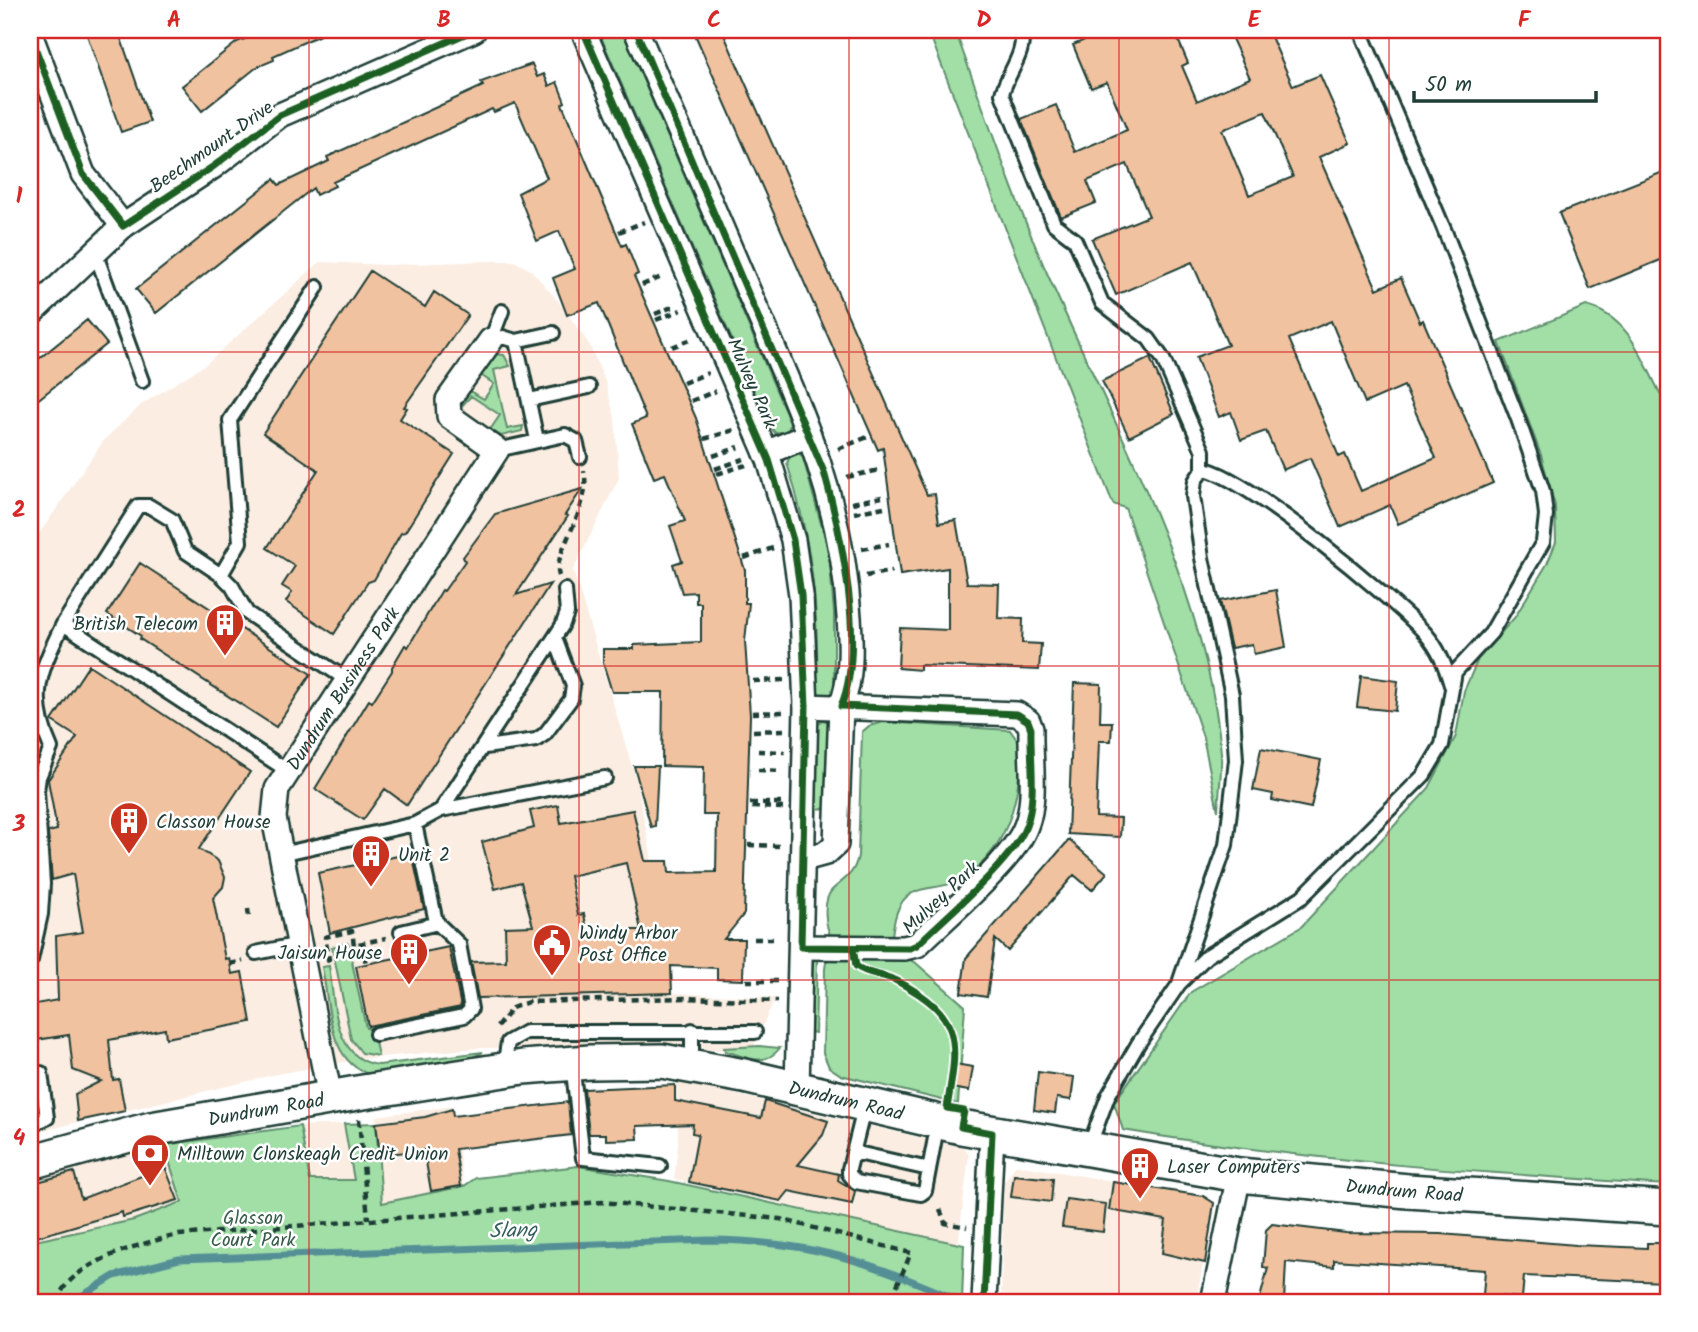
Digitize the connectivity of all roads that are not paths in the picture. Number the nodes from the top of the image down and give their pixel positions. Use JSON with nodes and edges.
{"nodes":[{"id":1,"x":474,"y":30,"type":"edge"},
{"id":2,"x":583,"y":30,"type":"edge"},
{"id":3,"x":636,"y":30,"type":"edge"},
{"id":4,"x":1021,"y":30,"type":"edge"},
{"id":5,"x":1360,"y":30,"type":"edge"},
{"id":6,"x":30,"y":34,"type":"edge"},
{"id":7,"x":123,"y":226,"type":"junction"},
{"id":8,"x":95,"y":252,"type":"junction"},
{"id":9,"x":317,"y":287,"type":"dead end"},
{"id":10,"x":502,"y":311,"type":"dead end"},
{"id":11,"x":30,"y":314,"type":"edge"},
{"id":12,"x":553,"y":333,"type":"dead end"},
{"id":13,"x":491,"y":340,"type":"junction"},
{"id":14,"x":516,"y":341,"type":"junction"},
{"id":15,"x":142,"y":381,"type":"dead end"},
{"id":16,"x":589,"y":387,"type":"dead end"},
{"id":17,"x":528,"y":400,"type":"junction"},
{"id":18,"x":809,"y":435,"type":"junction"},
{"id":19,"x":537,"y":440,"type":"junction"},
{"id":20,"x":497,"y":450,"type":"junction"},
{"id":21,"x":757,"y":453,"type":"junction"},
{"id":22,"x":580,"y":457,"type":"road end"},
{"id":23,"x":1203,"y":468,"type":"junction"},
{"id":24,"x":221,"y":575,"type":"junction"},
{"id":25,"x":565,"y":590,"type":"road end"},
{"id":26,"x":63,"y":624,"type":"junction"},
{"id":27,"x":555,"y":638,"type":"junction"},
{"id":28,"x":347,"y":680,"type":"junction"},
{"id":29,"x":1451,"y":685,"type":"junction"},
{"id":30,"x":841,"y":706,"type":"junction"},
{"id":31,"x":798,"y":709,"type":"junction"},
{"id":32,"x":485,"y":747,"type":"junction"},
{"id":33,"x":288,"y":771,"type":"junction"},
{"id":34,"x":605,"y":778,"type":"dead end"},
{"id":35,"x":441,"y":810,"type":"junction"},
{"id":36,"x":415,"y":824,"type":"junction"},
{"id":37,"x":795,"y":852,"type":"junction"},
{"id":38,"x":281,"y":854,"type":"junction"},
{"id":39,"x":438,"y":923,"type":"junction"},
{"id":40,"x":401,"y":932,"type":"road end"},
{"id":41,"x":792,"y":943,"type":"junction"},
{"id":42,"x":256,"y":953,"type":"dead end"},
{"id":43,"x":302,"y":954,"type":"junction"},
{"id":44,"x":31,"y":960,"type":"edge"},
{"id":45,"x":1179,"y":984,"type":"junction"},
{"id":46,"x":692,"y":1030,"type":"junction"},
{"id":47,"x":755,"y":1031,"type":"dead end"},
{"id":48,"x":376,"y":1034,"type":"dead end"},
{"id":49,"x":572,"y":1063,"type":"junction"},
{"id":50,"x":692,"y":1065,"type":"junction"},
{"id":51,"x":504,"y":1069,"type":"junction"},
{"id":52,"x":41,"y":1073,"type":"dead end"},
{"id":53,"x":797,"y":1088,"type":"junction"},
{"id":54,"x":330,"y":1097,"type":"junction"},
{"id":55,"x":865,"y":1105,"type":"junction"},
{"id":56,"x":938,"y":1122,"type":"junction"},
{"id":57,"x":30,"y":1125,"type":"edge"},
{"id":58,"x":992,"y":1133,"type":"junction"},
{"id":59,"x":1087,"y":1151,"type":"junction"},
{"id":60,"x":853,"y":1152,"type":"junction"},
{"id":61,"x":30,"y":1162,"type":"edge"},
{"id":62,"x":660,"y":1166,"type":"dead end"},
{"id":63,"x":929,"y":1169,"type":"junction"},
{"id":64,"x":1239,"y":1175,"type":"junction"},
{"id":65,"x":1668,"y":1208,"type":"edge"},
{"id":66,"x":984,"y":1302,"type":"edge"},
{"id":67,"x":1213,"y":1302,"type":"edge"}],
"edges":[{"from":1,"to":7,"type":"street","name":"Beechmount Drive"},
{"from":2,"to":21,"type":"street","name":"Mulvey Park"},
{"from":3,"to":18,"type":"street","name":"Mulvey Park"},
{"from":4,"to":23,"type":"lane"},
{"from":5,"to":29,"type":"lane"},
{"from":6,"to":7,"type":"street"},
{"from":7,"to":8,"type":"street","name":"Beechmount Drive"},
{"from":8,"to":11,"type":"street","name":"Beechmount Drive"},
{"from":8,"to":15,"type":"lane"},
{"from":9,"to":24,"type":"lane"},
{"from":10,"to":13,"type":"lane"},
{"from":12,"to":14,"type":"lane"},
{"from":13,"to":14,"type":"lane"},
{"from":13,"to":20,"type":"street"},
{"from":14,"to":17,"type":"lane"},
{"from":16,"to":17,"type":"lane"},
{"from":17,"to":19,"type":"lane"},
{"from":18,"to":21,"type":"street"},
{"from":18,"to":30,"type":"street","name":"Mulvey Park"},
{"from":19,"to":20,"type":"lane"},
{"from":19,"to":22,"type":"lane"},
{"from":20,"to":28,"type":"street","name":"Dundrum Business Park"},
{"from":21,"to":31,"type":"street","name":"Mulvey Park"},
{"from":23,"to":29,"type":"lane"},
{"from":23,"to":45,"type":"lane"},
{"from":24,"to":26,"type":"lane"},
{"from":24,"to":28,"type":"lane"},
{"from":25,"to":27,"type":"lane"},
{"from":26,"to":33,"type":"lane"},
{"from":26,"to":44,"type":"lane"},
{"from":27,"to":32,"type":"lane"},
{"from":27,"to":32,"type":"lane"},
{"from":28,"to":33,"type":"street","name":"Dundrum Business Park"},
{"from":29,"to":45,"type":"lane"},
{"from":30,"to":31,"type":"street","name":"Mulvey Park"},
{"from":30,"to":37,"type":"street","name":"Mulvey Park"},
{"from":30,"to":41,"type":"street","name":"Mulvey Park"},
{"from":31,"to":37,"type":"street","name":"Mulvey Park"},
{"from":32,"to":35,"type":"lane"},
{"from":33,"to":38,"type":"street","name":"Dundrum Business Park"},
{"from":34,"to":35,"type":"lane"},
{"from":35,"to":36,"type":"lane"},
{"from":36,"to":38,"type":"lane"},
{"from":36,"to":39,"type":"lane"},
{"from":37,"to":41,"type":"street","name":"Mulvey Park"},
{"from":38,"to":43,"type":"street","name":"Dundrum Business Park"},
{"from":39,"to":40,"type":"lane"},
{"from":39,"to":48,"type":"lane"},
{"from":41,"to":53,"type":"street","name":"Mulvey Park"},
{"from":42,"to":43,"type":"lane"},
{"from":43,"to":54,"type":"street","name":"Dundrum Business Park"},
{"from":45,"to":59,"type":"lane"},
{"from":46,"to":47,"type":"lane"},
{"from":46,"to":50,"type":"lane"},
{"from":46,"to":51,"type":"lane"},
{"from":49,"to":50,"type":"main road","name":"Dundrum Road"},
{"from":49,"to":51,"type":"main road","name":"Dundrum Road"},
{"from":49,"to":62,"type":"lane"},
{"from":50,"to":53,"type":"main road","name":"Dundrum Road"},
{"from":51,"to":54,"type":"main road","name":"Dundrum Road"},
{"from":52,"to":57,"type":"lane"},
{"from":53,"to":55,"type":"main road","name":"Dundrum Road"},
{"from":54,"to":61,"type":"main road","name":"Dundrum Road"},
{"from":55,"to":56,"type":"main road","name":"Dundrum Road"},
{"from":55,"to":60,"type":"lane"},
{"from":56,"to":58,"type":"main road","name":"Dundrum Road"},
{"from":56,"to":63,"type":"lane"},
{"from":58,"to":59,"type":"main road","name":"Dundrum Road"},
{"from":58,"to":66,"type":"street"},
{"from":59,"to":64,"type":"main road","name":"Dundrum Road"},
{"from":60,"to":63,"type":"lane"},
{"from":60,"to":63,"type":"lane"},
{"from":64,"to":65,"type":"main road","name":"Dundrum Road"},
{"from":64,"to":67,"type":"street"}]}
